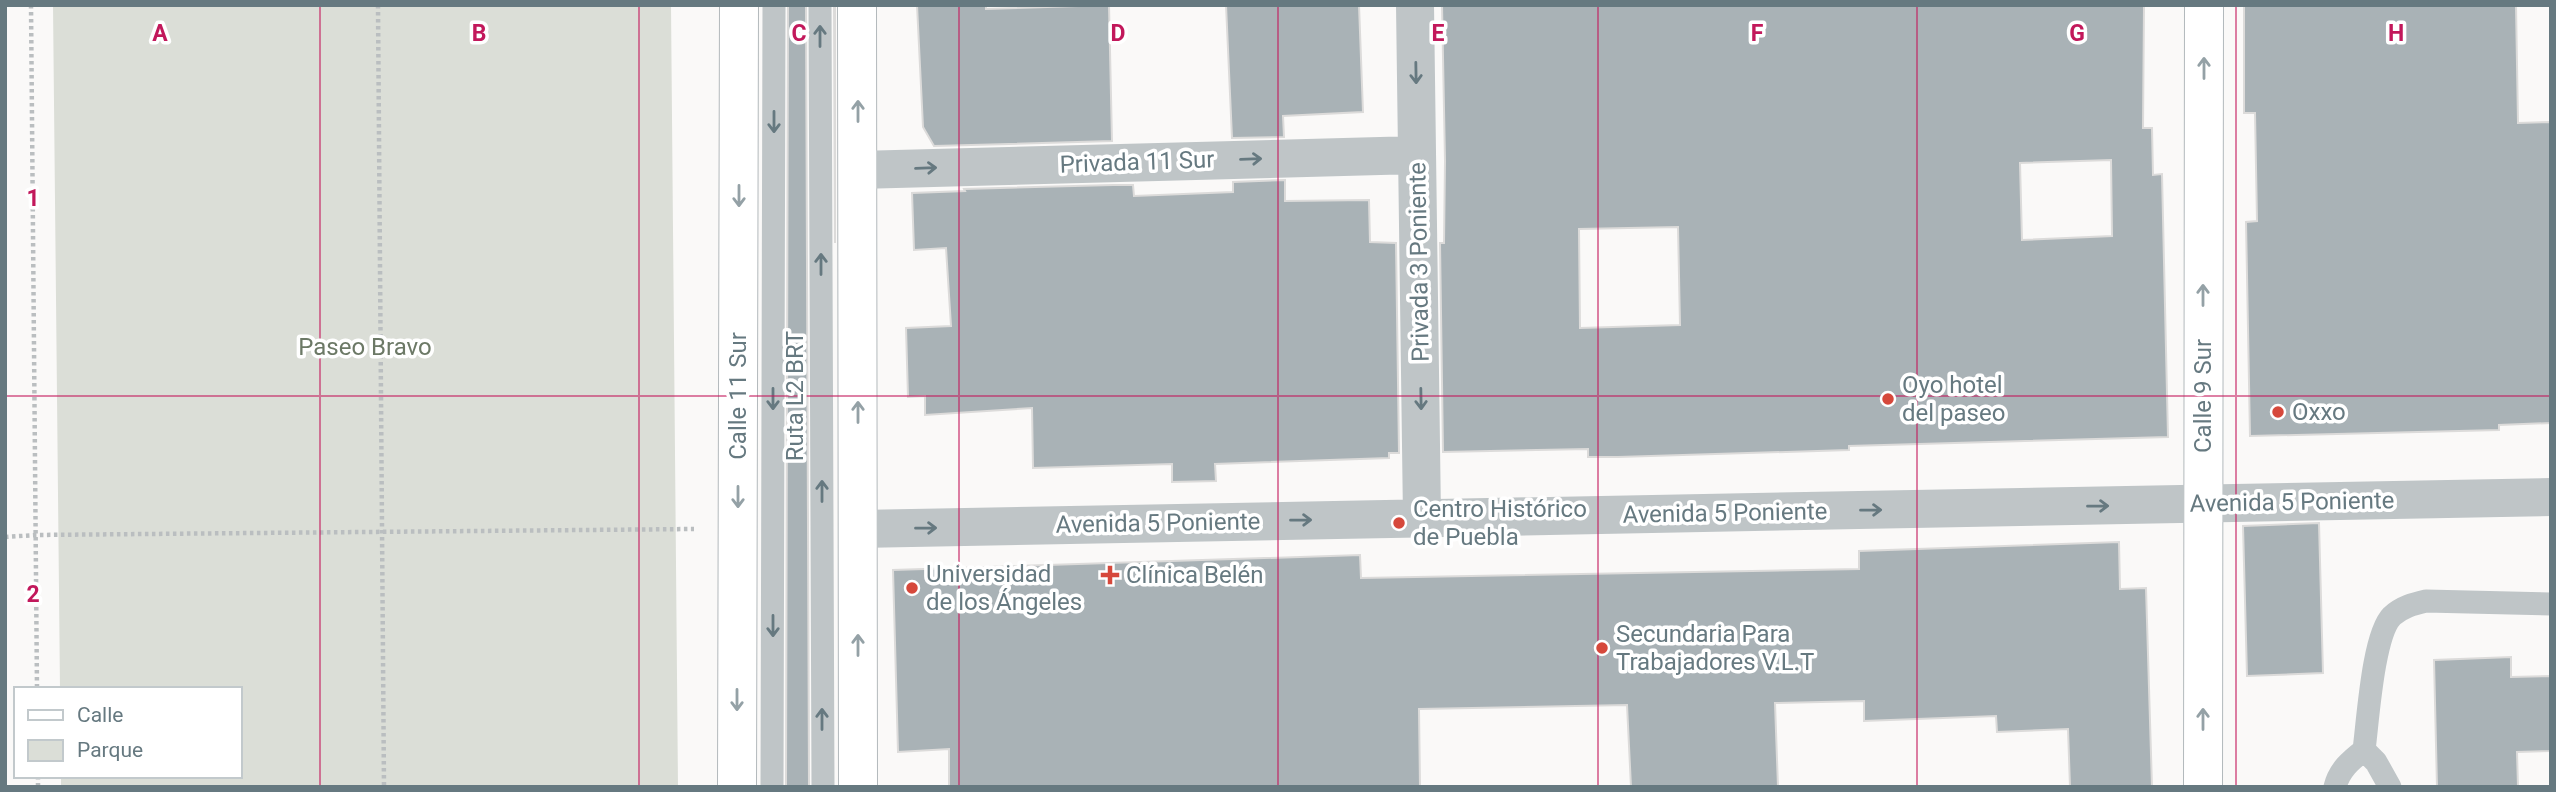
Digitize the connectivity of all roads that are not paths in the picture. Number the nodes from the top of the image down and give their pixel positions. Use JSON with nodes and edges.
{"nodes":[{"id":1,"x":739,"y":5,"type":"edge"},
{"id":2,"x":774,"y":5,"type":"edge"},
{"id":3,"x":820,"y":5,"type":"edge"},
{"id":4,"x":857,"y":5,"type":"edge"},
{"id":5,"x":1415,"y":5,"type":"edge"},
{"id":6,"x":2204,"y":5,"type":"edge"},
{"id":7,"x":1417,"y":155,"type":"junction"},
{"id":8,"x":858,"y":170,"type":"junction"},
{"id":9,"x":2551,"y":497,"type":"edge"},
{"id":10,"x":2203,"y":504,"type":"junction"},
{"id":11,"x":1422,"y":518,"type":"junction"},
{"id":12,"x":858,"y":529,"type":"junction"},
{"id":13,"x":2551,"y":604,"type":"edge"},
{"id":14,"x":2364,"y":750,"type":"junction"},
{"id":15,"x":737,"y":787,"type":"edge"},
{"id":16,"x":772,"y":787,"type":"edge"},
{"id":17,"x":822,"y":787,"type":"edge"},
{"id":18,"x":858,"y":787,"type":"edge"},
{"id":19,"x":2203,"y":787,"type":"edge"},
{"id":20,"x":2335,"y":787,"type":"edge"},
{"id":21,"x":2390,"y":787,"type":"edge"}],
"edges":[{"from":1,"to":15,"type":"main road","name":"Calle 11 Sur","one_way":true},
{"from":2,"to":16,"type":"lane","name":"Ruta L2 BRT","one_way":true},
{"from":17,"to":3,"type":"lane","name":"Ruta L2 BRT","one_way":true},
{"from":8,"to":4,"type":"main road","one_way":true},
{"from":5,"to":7,"type":"street","name":"Privada 3 Poniente","one_way":true},
{"from":10,"to":6,"type":"main road","name":"Calle 9 Sur","one_way":true},
{"from":8,"to":7,"type":"street","name":"Privada 11 Sur","one_way":true},
{"from":7,"to":11,"type":"street","name":"Privada 3 Poniente","one_way":true},
{"from":12,"to":8,"type":"main road","one_way":true},
{"from":9,"to":10,"type":"street","name":"Avenida 5 Poniente"},
{"from":11,"to":10,"type":"street","name":"Avenida 5 Poniente","one_way":true},
{"from":19,"to":10,"type":"main road","name":"Calle 9 Sur","one_way":true},
{"from":12,"to":11,"type":"street","name":"Avenida 5 Poniente","one_way":true},
{"from":18,"to":12,"type":"main road","one_way":true},
{"from":13,"to":14,"type":"lane"},
{"from":14,"to":20,"type":"lane"},
{"from":14,"to":21,"type":"lane"}]}
